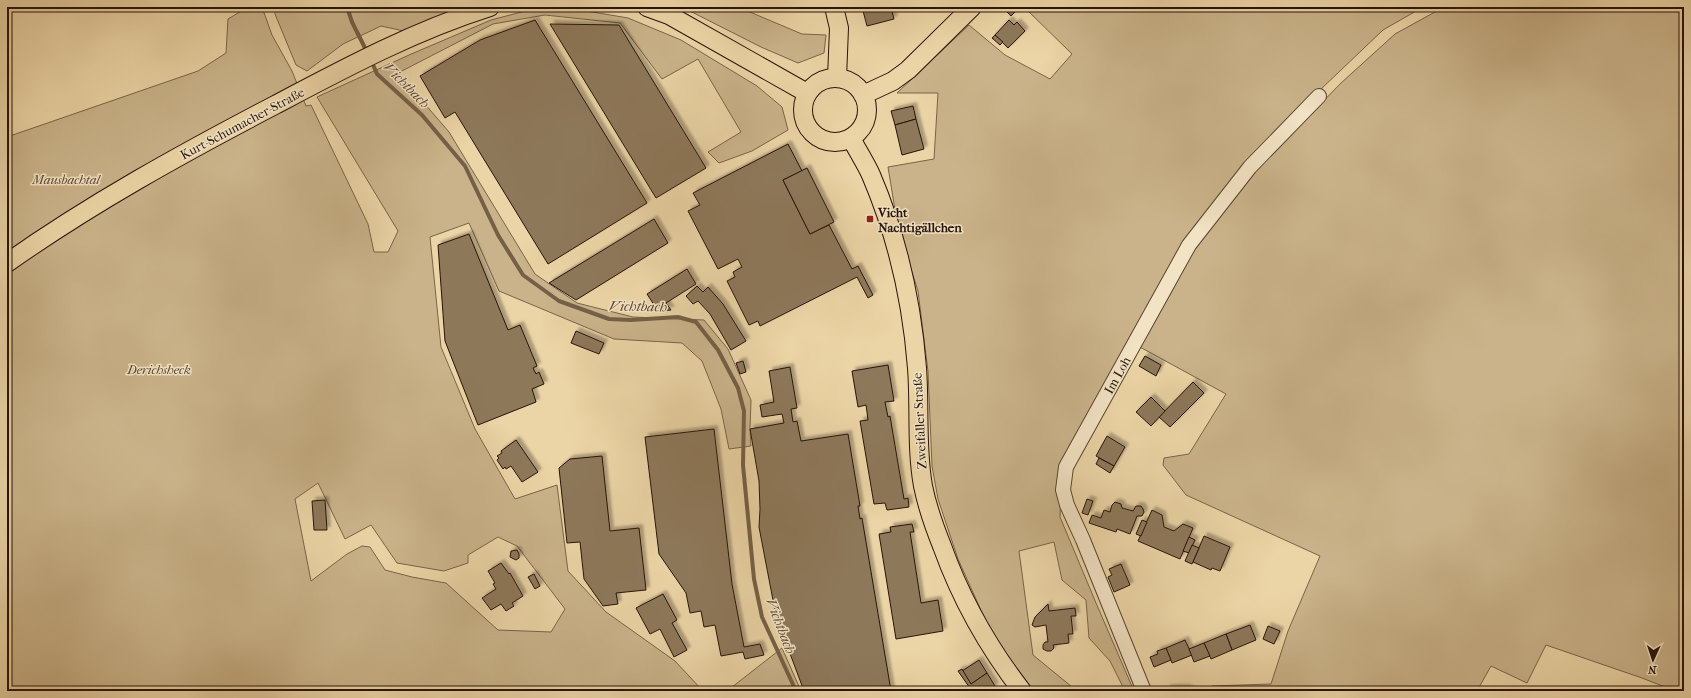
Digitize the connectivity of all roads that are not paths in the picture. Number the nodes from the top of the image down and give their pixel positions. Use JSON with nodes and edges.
{"nodes":[{"id":1,"x":490,"y":7,"type":"edge"},
{"id":2,"x":647,"y":7,"type":"edge"},
{"id":3,"x":834,"y":7,"type":"edge"},
{"id":4,"x":972,"y":7,"type":"edge"},
{"id":5,"x":837,"y":78,"type":"junction"},
{"id":6,"x":808,"y":93,"type":"junction"},
{"id":7,"x":863,"y":95,"type":"junction"},
{"id":8,"x":1319,"y":96,"type":"dead end"},
{"id":9,"x":851,"y":138,"type":"junction"},
{"id":10,"x":7,"y":263,"type":"edge"},
{"id":11,"x":1022,"y":691,"type":"edge"},
{"id":12,"x":1144,"y":691,"type":"edge"}],
"edges":[{"from":1,"to":10,"type":"main road","name":"Kurt-Schumacher-Straße"},
{"from":2,"to":6,"type":"main road"},
{"from":3,"to":5,"type":"main road"},
{"from":4,"to":7,"type":"main road"},
{"from":5,"to":6,"type":"main road"},
{"from":5,"to":7,"type":"main road"},
{"from":6,"to":9,"type":"main road"},
{"from":7,"to":9,"type":"main road"},
{"from":8,"to":12,"type":"street","name":"Im Loh"},
{"from":9,"to":11,"type":"main road","name":"Zweifaller Straße"}]}
